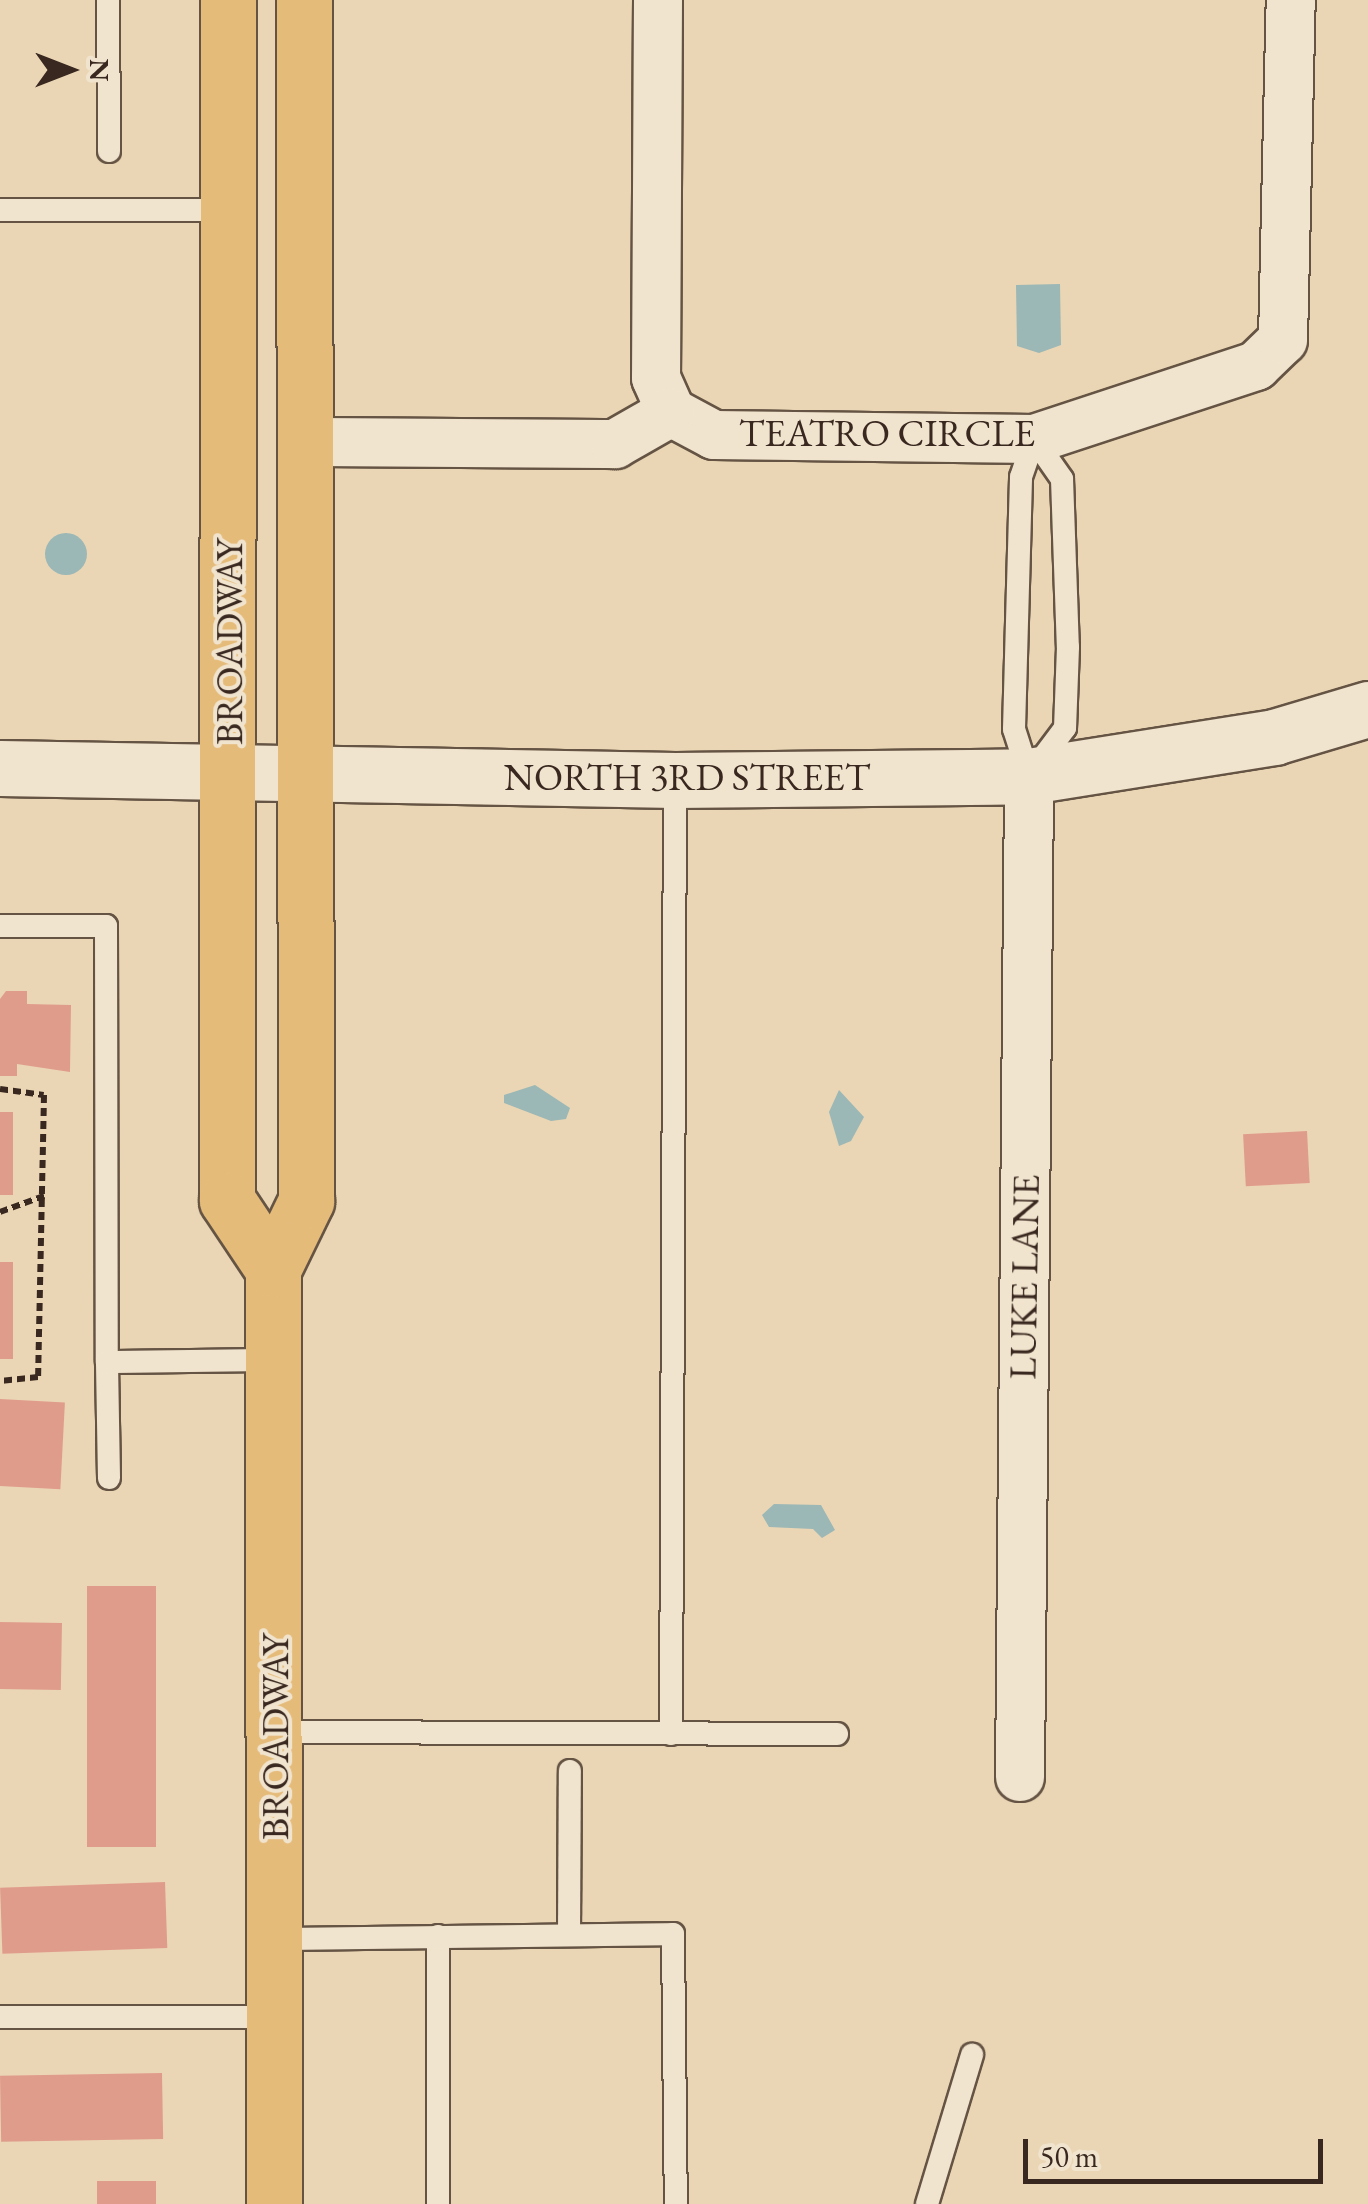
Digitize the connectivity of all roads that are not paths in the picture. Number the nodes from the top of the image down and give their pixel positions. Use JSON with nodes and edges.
{"nodes":[{"id":1,"x":108,"y":0,"type":"edge"},
{"id":2,"x":228,"y":0,"type":"edge"},
{"id":3,"x":304,"y":0,"type":"edge"},
{"id":4,"x":658,"y":0,"type":"edge"},
{"id":5,"x":1291,"y":0,"type":"edge"},
{"id":6,"x":109,"y":152,"type":"dead end"},
{"id":7,"x":0,"y":210,"type":"edge"},
{"id":8,"x":228,"y":210,"type":"junction"},
{"id":9,"x":671,"y":412,"type":"junction"},
{"id":10,"x":1034,"y":439,"type":"junction"},
{"id":11,"x":306,"y":442,"type":"junction"},
{"id":12,"x":1368,"y":709,"type":"edge"},
{"id":13,"x":0,"y":768,"type":"edge"},
{"id":14,"x":305,"y":773,"type":"junction"},
{"id":15,"x":229,"y":776,"type":"junction"},
{"id":16,"x":1029,"y":776,"type":"junction"},
{"id":17,"x":675,"y":780,"type":"junction"},
{"id":18,"x":0,"y":926,"type":"edge"},
{"id":19,"x":273,"y":1269,"type":"junction"},
{"id":20,"x":273,"y":1360,"type":"junction"},
{"id":21,"x":107,"y":1362,"type":"junction"},
{"id":22,"x":110,"y":1478,"type":"dead end"},
{"id":23,"x":275,"y":1732,"type":"junction"},
{"id":24,"x":671,"y":1734,"type":"junction"},
{"id":25,"x":838,"y":1734,"type":"dead end"},
{"id":26,"x":570,"y":1771,"type":"dead end"},
{"id":27,"x":1020,"y":1778,"type":"dead end"},
{"id":28,"x":569,"y":1935,"type":"junction"},
{"id":29,"x":438,"y":1936,"type":"junction"},
{"id":30,"x":276,"y":1939,"type":"junction"},
{"id":31,"x":275,"y":2016,"type":"junction"},
{"id":32,"x":0,"y":2018,"type":"edge"},
{"id":33,"x":972,"y":2055,"type":"dead end"},
{"id":34,"x":274,"y":2204,"type":"edge"},
{"id":35,"x":438,"y":2204,"type":"edge"},
{"id":36,"x":676,"y":2204,"type":"edge"},
{"id":37,"x":927,"y":2204,"type":"edge"}],
"edges":[{"from":1,"to":6,"type":"lane"},
{"from":2,"to":8,"type":"main road","name":"BROADWAY"},
{"from":3,"to":11,"type":"main road","name":"BROADWAY"},
{"from":4,"to":9,"type":"street"},
{"from":5,"to":10,"type":"street","name":"TEATRO CIRCLE"},
{"from":7,"to":8,"type":"lane"},
{"from":8,"to":15,"type":"main road","name":"BROADWAY"},
{"from":9,"to":10,"type":"street","name":"TEATRO CIRCLE"},
{"from":9,"to":11,"type":"street"},
{"from":10,"to":16,"type":"lane"},
{"from":10,"to":16,"type":"lane"},
{"from":11,"to":14,"type":"main road","name":"BROADWAY"},
{"from":12,"to":16,"type":"street","name":"NORTH 3RD STREET"},
{"from":13,"to":15,"type":"street","name":"NORTH 3RD STREET"},
{"from":14,"to":15,"type":"street","name":"NORTH 3RD STREET"},
{"from":14,"to":17,"type":"street","name":"NORTH 3RD STREET"},
{"from":14,"to":19,"type":"main road","name":"BROADWAY"},
{"from":15,"to":19,"type":"main road","name":"BROADWAY"},
{"from":16,"to":17,"type":"street","name":"NORTH 3RD STREET"},
{"from":16,"to":27,"type":"street","name":"LUKE LANE"},
{"from":17,"to":24,"type":"lane"},
{"from":18,"to":21,"type":"lane"},
{"from":19,"to":20,"type":"main road","name":"BROADWAY"},
{"from":20,"to":21,"type":"lane"},
{"from":20,"to":23,"type":"main road","name":"BROADWAY"},
{"from":21,"to":22,"type":"lane"},
{"from":23,"to":24,"type":"lane"},
{"from":23,"to":30,"type":"main road","name":"BROADWAY"},
{"from":24,"to":25,"type":"lane"},
{"from":26,"to":28,"type":"lane"},
{"from":28,"to":29,"type":"lane"},
{"from":28,"to":36,"type":"lane"},
{"from":29,"to":30,"type":"lane"},
{"from":29,"to":35,"type":"lane"},
{"from":30,"to":31,"type":"main road","name":"BROADWAY"},
{"from":31,"to":32,"type":"lane"},
{"from":31,"to":34,"type":"main road","name":"BROADWAY"},
{"from":33,"to":37,"type":"lane"}]}
